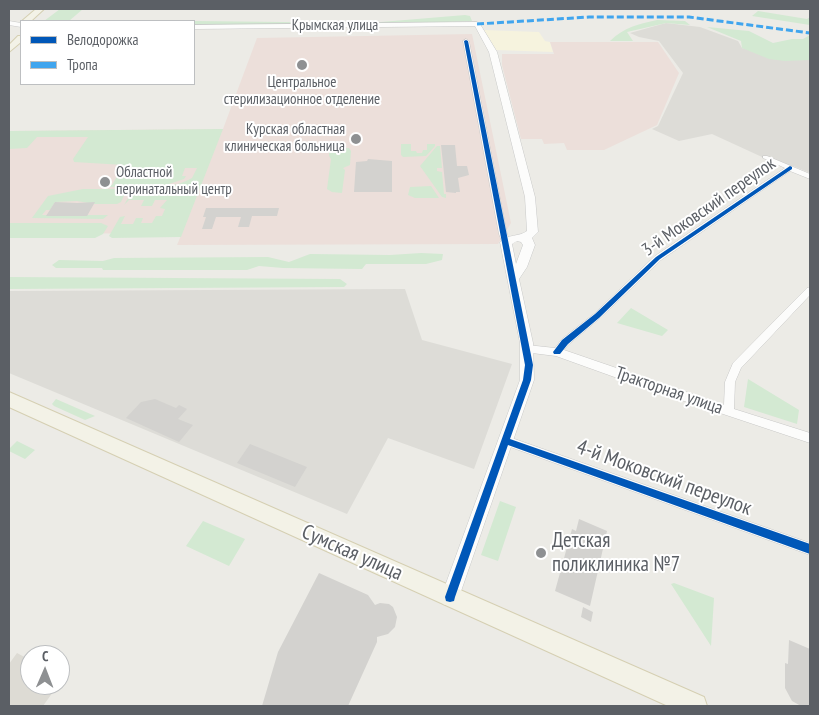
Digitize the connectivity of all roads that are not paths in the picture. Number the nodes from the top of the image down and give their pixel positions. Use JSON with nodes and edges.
{"nodes":[{"id":1,"x":40,"y":9,"type":"edge"},
{"id":2,"x":27,"y":20,"type":"edge"},
{"id":3,"x":9,"y":23,"type":"edge"},
{"id":4,"x":195,"y":27,"type":"edge"},
{"id":5,"x":18,"y":30,"type":"edge"},
{"id":6,"x":466,"y":41,"type":"dead end"},
{"id":7,"x":9,"y":49,"type":"edge"},
{"id":8,"x":765,"y":157,"type":"dead end"},
{"id":9,"x":790,"y":168,"type":"junction"},
{"id":10,"x":810,"y":177,"type":"edge"},
{"id":11,"x":525,"y":238,"type":"junction"},
{"id":12,"x":506,"y":242,"type":"junction"},
{"id":13,"x":513,"y":279,"type":"junction"},
{"id":14,"x":810,"y":290,"type":"edge"},
{"id":15,"x":527,"y":349,"type":"junction"},
{"id":16,"x":557,"y":352,"type":"junction"},
{"id":17,"x":9,"y":399,"type":"edge"},
{"id":18,"x":729,"y":411,"type":"junction"},
{"id":19,"x":810,"y":438,"type":"edge"},
{"id":20,"x":506,"y":441,"type":"junction"},
{"id":21,"x":810,"y":549,"type":"edge"},
{"id":22,"x":450,"y":597,"type":"junction"},
{"id":23,"x":695,"y":706,"type":"edge"}],
"edges":[{"from":1,"to":2,"type":"main road"},
{"from":3,"to":5,"type":"street"},
{"from":4,"to":11,"type":"street","name":"Крымская улица"},
{"from":5,"to":7,"type":"main road"},
{"from":6,"to":12,"type":"street"},
{"from":8,"to":9,"type":"street"},
{"from":9,"to":10,"type":"street"},
{"from":9,"to":16,"type":"street","name":"3-й Моковский переулок"},
{"from":11,"to":12,"type":"street"},
{"from":11,"to":13,"type":"street"},
{"from":12,"to":13,"type":"street"},
{"from":13,"to":15,"type":"street"},
{"from":14,"to":18,"type":"street"},
{"from":15,"to":16,"type":"street","name":"Тракторная улица"},
{"from":15,"to":20,"type":"street"},
{"from":16,"to":18,"type":"street","name":"Тракторная улица"},
{"from":17,"to":22,"type":"main road","name":"Сумская улица"},
{"from":18,"to":19,"type":"street","name":"Тракторная улица"},
{"from":20,"to":21,"type":"street","name":"4-й Моковский переулок"},
{"from":20,"to":22,"type":"street"},
{"from":22,"to":23,"type":"main road","name":"Сумская улица"}]}
